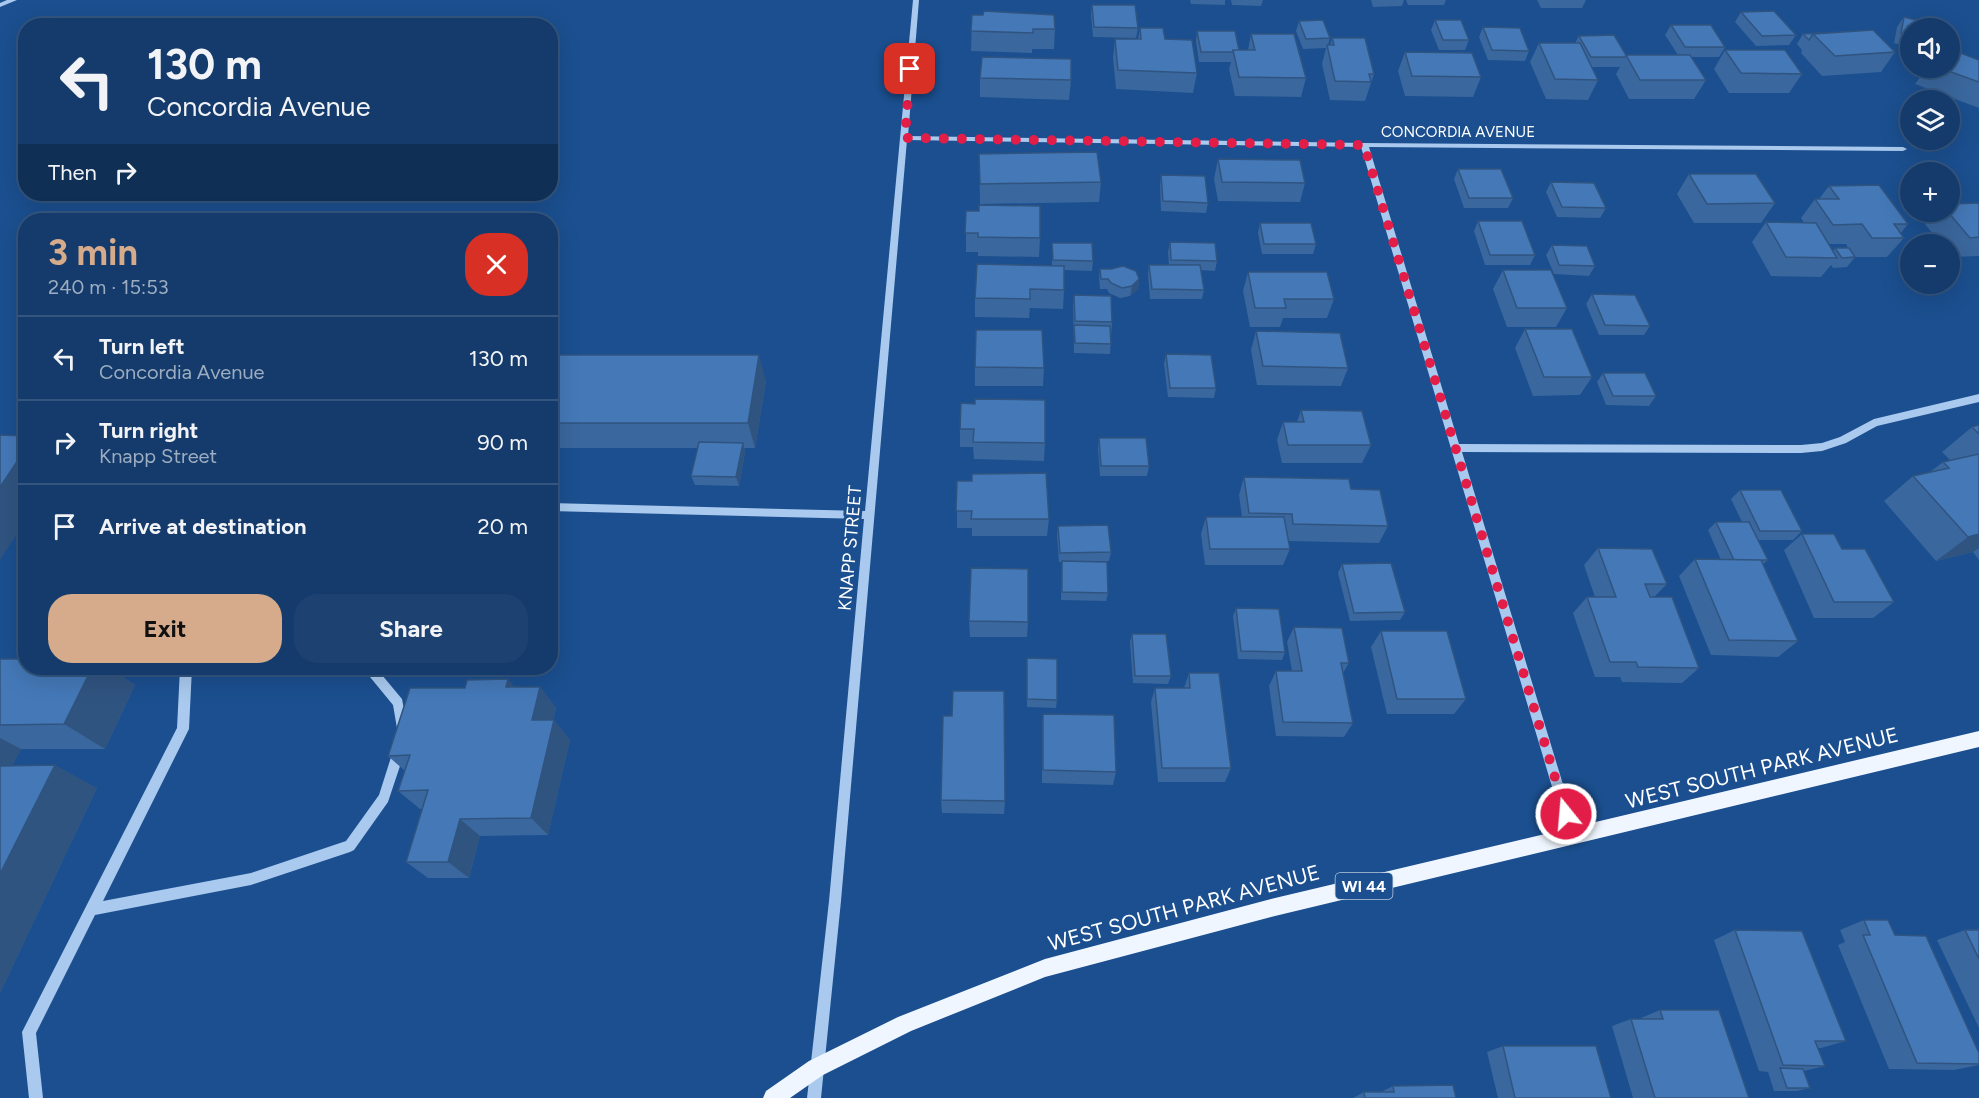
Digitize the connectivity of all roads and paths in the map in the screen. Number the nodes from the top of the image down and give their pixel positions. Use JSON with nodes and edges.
{"nodes":[{"id":1,"x":14,"y":0,"type":"edge"},
{"id":2,"x":916,"y":0,"type":"edge"},
{"id":3,"x":0,"y":5,"type":"edge"},
{"id":4,"x":905,"y":138,"type":"junction"},
{"id":5,"x":1364,"y":145,"type":"junction"},
{"id":6,"x":1900,"y":149,"type":"edge"},
{"id":7,"x":1979,"y":398,"type":"edge"},
{"id":8,"x":1456,"y":448,"type":"junction"},
{"id":9,"x":558,"y":507,"type":"edge"},
{"id":10,"x":869,"y":515,"type":"junction"},
{"id":11,"x":186,"y":675,"type":"edge"},
{"id":12,"x":375,"y":675,"type":"edge"},
{"id":13,"x":1979,"y":739,"type":"edge"},
{"id":14,"x":1573,"y":837,"type":"junction"},
{"id":15,"x":92,"y":909,"type":"junction"},
{"id":16,"x":816,"y":1068,"type":"junction"},
{"id":17,"x":36,"y":1098,"type":"edge"},
{"id":18,"x":773,"y":1098,"type":"edge"},
{"id":19,"x":814,"y":1098,"type":"edge"}],
"edges":[{"from":1,"to":3,"type":"street"},
{"from":2,"to":4,"type":"street","name":"KNAPP STREET"},
{"from":4,"to":5,"type":"street","name":"CONCORDIA AVENUE"},
{"from":4,"to":10,"type":"street","name":"KNAPP STREET"},
{"from":5,"to":6,"type":"street","name":"CONCORDIA AVENUE"},
{"from":5,"to":8,"type":"street"},
{"from":7,"to":8,"type":"street"},
{"from":8,"to":14,"type":"street"},
{"from":9,"to":10,"type":"street"},
{"from":10,"to":16,"type":"street","name":"KNAPP STREET"},
{"from":11,"to":15,"type":"street"},
{"from":12,"to":15,"type":"street"},
{"from":13,"to":14,"type":"main road","name":"WEST SOUTH PARK AVENUE","number":"WI 44"},
{"from":14,"to":16,"type":"main road","name":"WEST SOUTH PARK AVENUE","number":"WI 44"},
{"from":15,"to":17,"type":"street"},
{"from":16,"to":18,"type":"main road","name":"WEST SOUTH PARK AVENUE","number":"WI 44"},
{"from":16,"to":19,"type":"street","name":"KNAPP STREET"}]}
